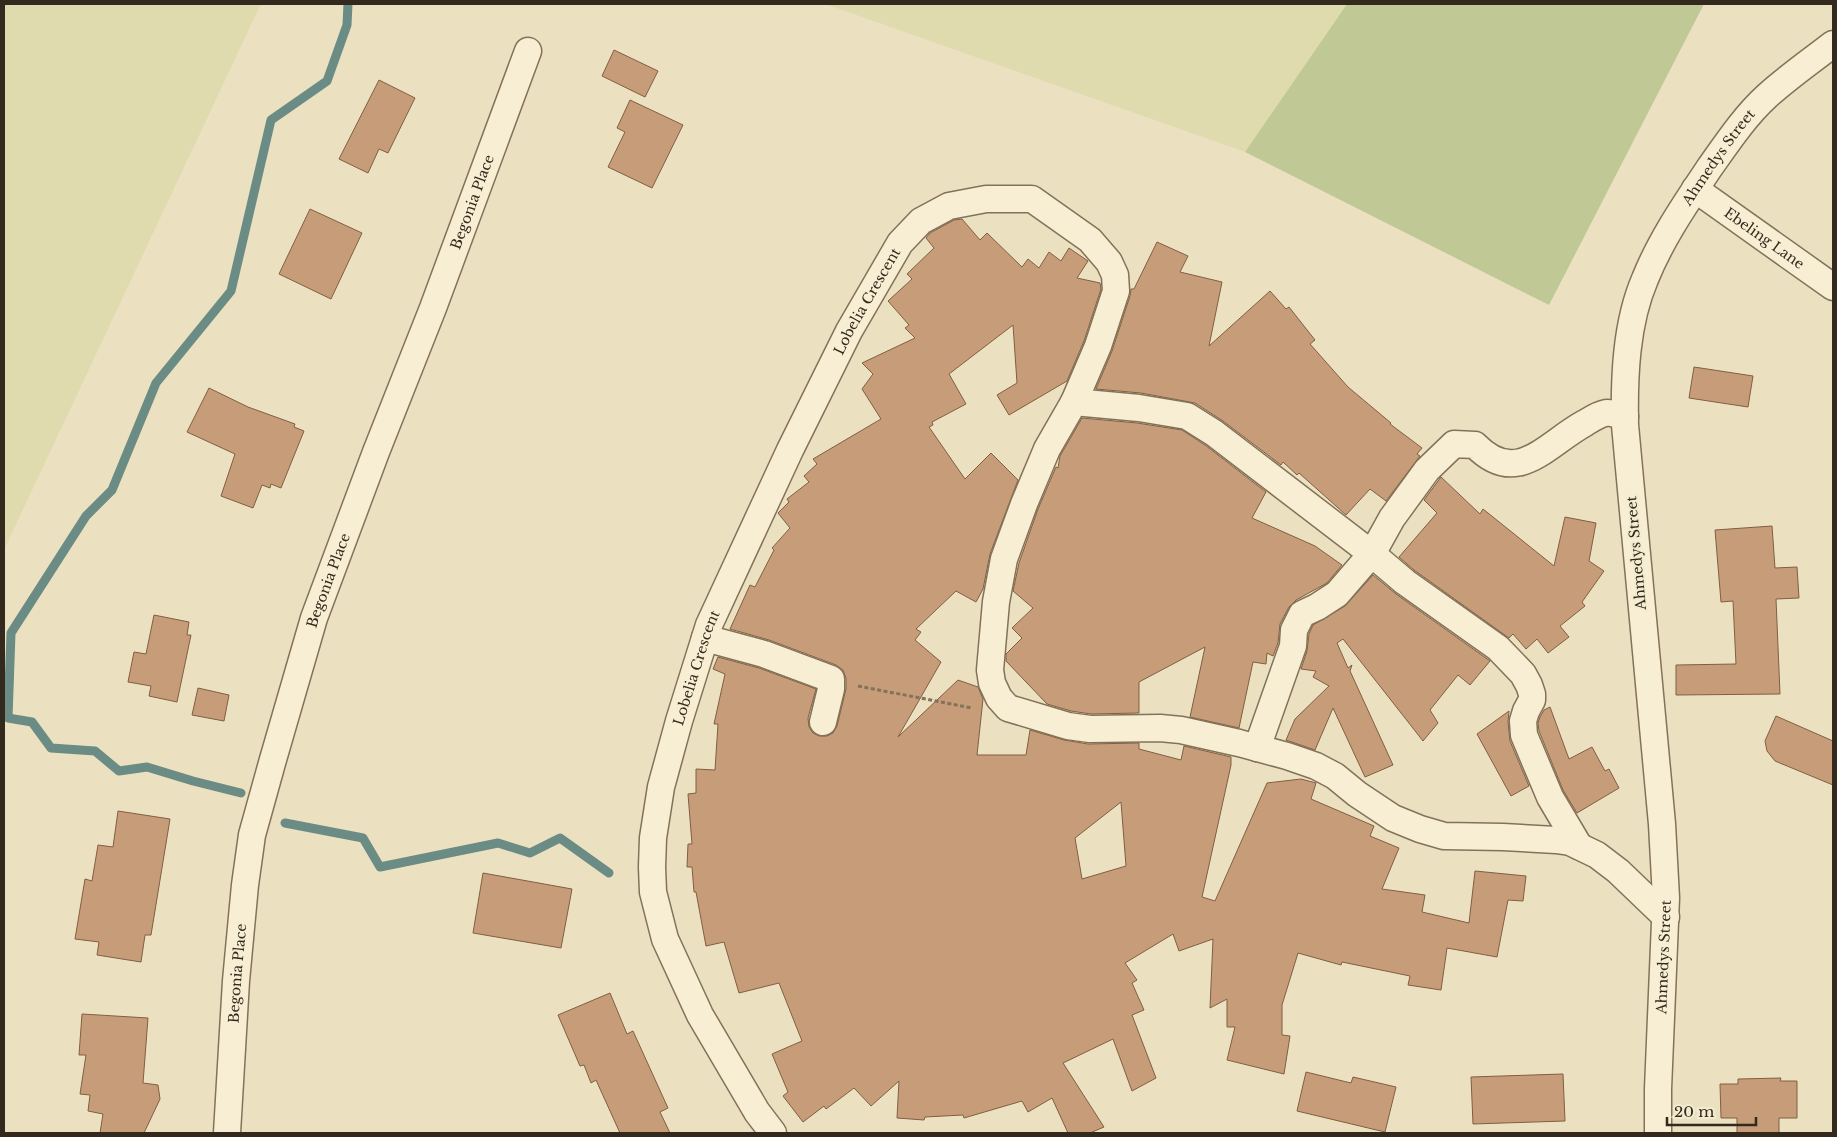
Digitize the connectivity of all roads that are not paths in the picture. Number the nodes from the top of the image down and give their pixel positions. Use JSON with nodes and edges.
{"nodes":[{"id":1,"x":1833,"y":44,"type":"edge"},
{"id":2,"x":528,"y":51,"type":"dead end"},
{"id":3,"x":1695,"y":189,"type":"junction"},
{"id":4,"x":1833,"y":288,"type":"edge"},
{"id":5,"x":1074,"y":402,"type":"junction"},
{"id":6,"x":1625,"y":416,"type":"junction"},
{"id":7,"x":1372,"y":554,"type":"junction"},
{"id":8,"x":705,"y":638,"type":"junction"},
{"id":9,"x":823,"y":722,"type":"dead end"},
{"id":10,"x":1256,"y":748,"type":"junction"},
{"id":11,"x":1580,"y":846,"type":"junction"},
{"id":12,"x":1666,"y":917,"type":"junction"},
{"id":13,"x":227,"y":1133,"type":"edge"},
{"id":14,"x":774,"y":1133,"type":"edge"},
{"id":15,"x":1658,"y":1133,"type":"edge"}],
"edges":[{"from":1,"to":3,"type":"street","name":"Ahmedys Street"},
{"from":2,"to":13,"type":"street","name":"Begonia Place"},
{"from":3,"to":4,"type":"street","name":"Ebeling Lane"},
{"from":3,"to":6,"type":"street","name":"Ahmedys Street"},
{"from":5,"to":7,"type":"street"},
{"from":5,"to":8,"type":"street","name":"Lobelia Crescent"},
{"from":5,"to":10,"type":"street","name":"Lobelia Crescent"},
{"from":6,"to":7,"type":"street"},
{"from":6,"to":12,"type":"street","name":"Ahmedys Street"},
{"from":7,"to":10,"type":"street"},
{"from":7,"to":11,"type":"street"},
{"from":8,"to":9,"type":"street"},
{"from":8,"to":14,"type":"street","name":"Lobelia Crescent"},
{"from":10,"to":11,"type":"street"},
{"from":11,"to":12,"type":"street"},
{"from":12,"to":15,"type":"street","name":"Ahmedys Street"}]}
